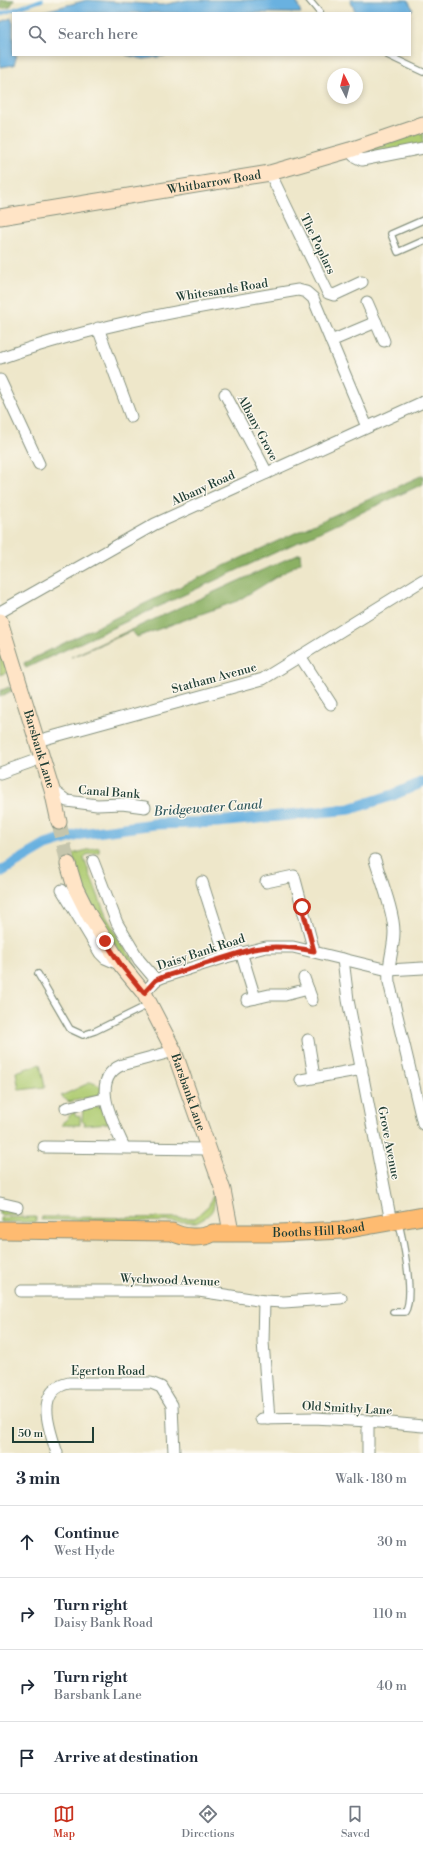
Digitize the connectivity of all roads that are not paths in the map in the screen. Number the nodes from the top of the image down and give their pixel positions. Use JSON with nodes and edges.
{"nodes":[{"id":1,"x":309,"y":0,"type":"edge"},
{"id":2,"x":319,"y":12,"type":"edge"},
{"id":3,"x":389,"y":56,"type":"edge"},
{"id":4,"x":423,"y":72,"type":"edge"},
{"id":5,"x":423,"y":125,"type":"edge"},
{"id":6,"x":423,"y":148,"type":"edge"},
{"id":7,"x":350,"y":150,"type":"junction"},
{"id":8,"x":270,"y":173,"type":"junction"},
{"id":9,"x":0,"y":217,"type":"edge"},
{"id":10,"x":423,"y":220,"type":"edge"},
{"id":11,"x":423,"y":242,"type":"edge"},
{"id":12,"x":362,"y":282,"type":"dead end"},
{"id":13,"x":367,"y":302,"type":"dead end"},
{"id":14,"x":376,"y":322,"type":"junction"},
{"id":15,"x":98,"y":328,"type":"junction"},
{"id":16,"x":331,"y":341,"type":"junction"},
{"id":17,"x":384,"y":341,"type":"dead end"},
{"id":18,"x":0,"y":358,"type":"edge"},
{"id":19,"x":0,"y":380,"type":"edge"},
{"id":20,"x":225,"y":394,"type":"dead end"},
{"id":21,"x":423,"y":402,"type":"edge"},
{"id":22,"x":131,"y":417,"type":"dead end"},
{"id":23,"x":367,"y":427,"type":"junction"},
{"id":24,"x":39,"y":464,"type":"dead end"},
{"id":25,"x":267,"y":474,"type":"junction"},
{"id":26,"x":423,"y":580,"type":"edge"},
{"id":27,"x":0,"y":612,"type":"edge"},
{"id":28,"x":0,"y":621,"type":"edge"},
{"id":29,"x":300,"y":656,"type":"junction"},
{"id":30,"x":331,"y":704,"type":"dead end"},
{"id":31,"x":37,"y":740,"type":"junction"},
{"id":32,"x":42,"y":758,"type":"junction"},
{"id":33,"x":0,"y":773,"type":"edge"},
{"id":34,"x":52,"y":790,"type":"junction"},
{"id":35,"x":145,"y":807,"type":"dead end"},
{"id":36,"x":59,"y":822,"type":"tunnel mouth"},
{"id":37,"x":375,"y":860,"type":"dead end"},
{"id":38,"x":93,"y":861,"type":"dead end"},
{"id":39,"x":68,"y":864,"type":"tunnel mouth"},
{"id":40,"x":202,"y":882,"type":"dead end"},
{"id":41,"x":266,"y":882,"type":"dead end"},
{"id":42,"x":62,"y":890,"type":"dead end"},
{"id":43,"x":314,"y":951,"type":"junction"},
{"id":44,"x":241,"y":952,"type":"junction"},
{"id":45,"x":226,"y":956,"type":"junction"},
{"id":46,"x":343,"y":959,"type":"junction"},
{"id":47,"x":121,"y":965,"type":"junction"},
{"id":48,"x":423,"y":968,"type":"edge"},
{"id":49,"x":388,"y":970,"type":"junction"},
{"id":50,"x":38,"y":974,"type":"dead end"},
{"id":51,"x":304,"y":978,"type":"dead end"},
{"id":52,"x":156,"y":980,"type":"junction"},
{"id":53,"x":308,"y":989,"type":"junction"},
{"id":54,"x":147,"y":999,"type":"junction"},
{"id":55,"x":312,"y":1000,"type":"dead end"},
{"id":56,"x":308,"y":1040,"type":"dead end"},
{"id":57,"x":174,"y":1051,"type":"junction"},
{"id":58,"x":362,"y":1069,"type":"junction"},
{"id":59,"x":314,"y":1077,"type":"junction"},
{"id":60,"x":301,"y":1080,"type":"dead end"},
{"id":61,"x":104,"y":1099,"type":"junction"},
{"id":62,"x":66,"y":1108,"type":"dead end"},
{"id":63,"x":423,"y":1124,"type":"edge"},
{"id":64,"x":44,"y":1147,"type":"dead end"},
{"id":65,"x":124,"y":1147,"type":"junction"},
{"id":66,"x":209,"y":1149,"type":"junction"},
{"id":67,"x":0,"y":1203,"type":"edge"},
{"id":68,"x":17,"y":1207,"type":"dead end"},
{"id":69,"x":423,"y":1216,"type":"edge"},
{"id":70,"x":395,"y":1221,"type":"junction"},
{"id":71,"x":0,"y":1230,"type":"edge"},
{"id":72,"x":231,"y":1232,"type":"junction"},
{"id":73,"x":21,"y":1291,"type":"dead end"},
{"id":74,"x":341,"y":1298,"type":"dead end"},
{"id":75,"x":264,"y":1301,"type":"junction"},
{"id":76,"x":393,"y":1312,"type":"dead end"},
{"id":77,"x":368,"y":1421,"type":"junction"},
{"id":78,"x":423,"y":1426,"type":"edge"},
{"id":79,"x":57,"y":1453,"type":"edge"},
{"id":80,"x":174,"y":1453,"type":"edge"},
{"id":81,"x":368,"y":1453,"type":"edge"}],
"edges":[{"from":1,"to":2,"type":"lane"},
{"from":3,"to":4,"type":"lane"},
{"from":5,"to":7,"type":"street","name":"Whitbarrow Road"},
{"from":6,"to":7,"type":"street"},
{"from":7,"to":8,"type":"street","name":"Whitbarrow Road"},
{"from":8,"to":9,"type":"street","name":"Whitbarrow Road"},
{"from":8,"to":12,"type":"street","name":"The Poplars"},
{"from":10,"to":11,"type":"lane"},
{"from":13,"to":14,"type":"street"},
{"from":14,"to":16,"type":"street"},
{"from":14,"to":17,"type":"street"},
{"from":15,"to":16,"type":"street","name":"Whitesands Road"},
{"from":15,"to":18,"type":"street","name":"Whitesands Road"},
{"from":15,"to":22,"type":"street"},
{"from":16,"to":23,"type":"street","name":"Whitesands Road"},
{"from":19,"to":24,"type":"street"},
{"from":20,"to":25,"type":"street","name":"Albany Grove"},
{"from":21,"to":23,"type":"street","name":"Albany Road"},
{"from":23,"to":25,"type":"street","name":"Albany Road"},
{"from":25,"to":27,"type":"street","name":"Albany Road"},
{"from":26,"to":29,"type":"street","name":"Statham Avenue"},
{"from":28,"to":31,"type":"street","name":"Barsbank Lane"},
{"from":29,"to":30,"type":"street"},
{"from":29,"to":31,"type":"street","name":"Statham Avenue"},
{"from":31,"to":32,"type":"street","name":"Barsbank Lane"},
{"from":32,"to":33,"type":"street"},
{"from":32,"to":34,"type":"street","name":"Barsbank Lane"},
{"from":34,"to":35,"type":"street","name":"Canal Bank"},
{"from":34,"to":36,"type":"street","name":"Barsbank Lane"},
{"from":37,"to":49,"type":"street"},
{"from":38,"to":52,"type":"street"},
{"from":39,"to":47,"type":"street","name":"Barsbank Lane"},
{"from":40,"to":45,"type":"street"},
{"from":41,"to":43,"type":"street"},
{"from":42,"to":47,"type":"street","name":"Barsbank Lane"},
{"from":43,"to":44,"type":"street","name":"Daisy Bank Road"},
{"from":43,"to":46,"type":"street","name":"Daisy Bank Road"},
{"from":44,"to":45,"type":"street","name":"Daisy Bank Road"},
{"from":44,"to":53,"type":"street"},
{"from":45,"to":52,"type":"street","name":"Daisy Bank Road"},
{"from":46,"to":49,"type":"street","name":"Daisy Bank Road"},
{"from":46,"to":58,"type":"street","name":"Grove Avenue"},
{"from":47,"to":54,"type":"street","name":"Barsbank Lane"},
{"from":48,"to":49,"type":"street","name":"Daisy Bank Road"},
{"from":49,"to":63,"type":"street"},
{"from":50,"to":54,"type":"lane"},
{"from":51,"to":53,"type":"street"},
{"from":52,"to":54,"type":"street","name":"Daisy Bank Road"},
{"from":53,"to":55,"type":"street"},
{"from":54,"to":57,"type":"street","name":"Barsbank Lane"},
{"from":56,"to":59,"type":"street"},
{"from":57,"to":61,"type":"street"},
{"from":57,"to":66,"type":"street","name":"Barsbank Lane"},
{"from":58,"to":59,"type":"street"},
{"from":58,"to":70,"type":"street","name":"Grove Avenue"},
{"from":59,"to":60,"type":"street"},
{"from":61,"to":62,"type":"street"},
{"from":61,"to":65,"type":"street"},
{"from":64,"to":65,"type":"street"},
{"from":65,"to":66,"type":"street"},
{"from":66,"to":72,"type":"street","name":"Barsbank Lane"},
{"from":67,"to":68,"type":"street"},
{"from":69,"to":70,"type":"main road","name":"Booths Hill Road"},
{"from":70,"to":72,"type":"main road","name":"Booths Hill Road"},
{"from":70,"to":76,"type":"lane"},
{"from":71,"to":72,"type":"main road","name":"Booths Hill Road"},
{"from":73,"to":75,"type":"street","name":"Wychwood Avenue"},
{"from":74,"to":75,"type":"street","name":"Wychwood Avenue"},
{"from":75,"to":77,"type":"street","name":"Old Smithy Lane"},
{"from":77,"to":78,"type":"street","name":"Old Smithy Lane"},
{"from":77,"to":81,"type":"street"},
{"from":79,"to":80,"type":"street","name":"Egerton Road"}]}
